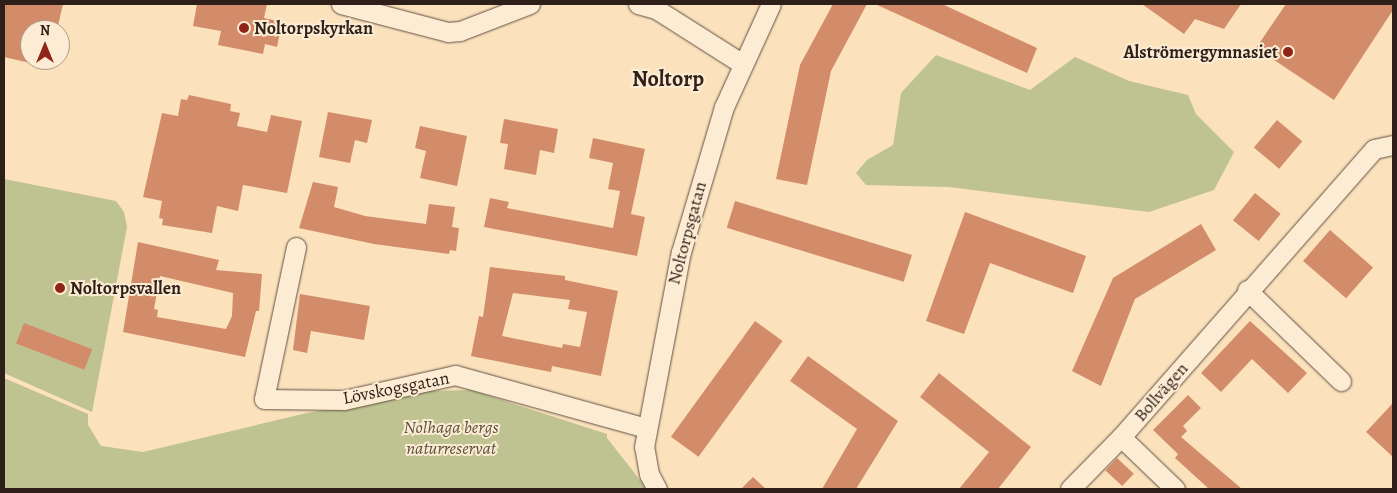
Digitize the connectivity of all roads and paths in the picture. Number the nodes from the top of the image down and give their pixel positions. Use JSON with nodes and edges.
{"nodes":[{"id":1,"x":341,"y":4,"type":"edge"},
{"id":2,"x":530,"y":4,"type":"edge"},
{"id":3,"x":638,"y":4,"type":"edge"},
{"id":4,"x":771,"y":4,"type":"edge"},
{"id":5,"x":741,"y":63,"type":"junction"},
{"id":6,"x":1393,"y":145,"type":"edge"},
{"id":7,"x":296,"y":247,"type":"dead end"},
{"id":8,"x":1247,"y":290,"type":"junction"},
{"id":9,"x":1341,"y":381,"type":"dead end"},
{"id":10,"x":646,"y":428,"type":"junction"},
{"id":11,"x":1121,"y":437,"type":"junction"},
{"id":12,"x":653,"y":481,"type":"edge"},
{"id":13,"x":1070,"y":489,"type":"edge"},
{"id":14,"x":1176,"y":489,"type":"edge"}],
"edges":[{"from":1,"to":2,"type":"street"},
{"from":3,"to":5,"type":"street"},
{"from":4,"to":5,"type":"street","name":"Noltorpsgatan"},
{"from":5,"to":10,"type":"street","name":"Noltorpsgatan"},
{"from":6,"to":8,"type":"street","name":"Bollvägen"},
{"from":7,"to":10,"type":"street","name":"Lövskogsgatan"},
{"from":8,"to":9,"type":"street"},
{"from":8,"to":11,"type":"street","name":"Bollvägen"},
{"from":10,"to":12,"type":"street","name":"Noltorpsgatan"},
{"from":11,"to":13,"type":"street","name":"Bollvägen"},
{"from":11,"to":14,"type":"street"}]}
